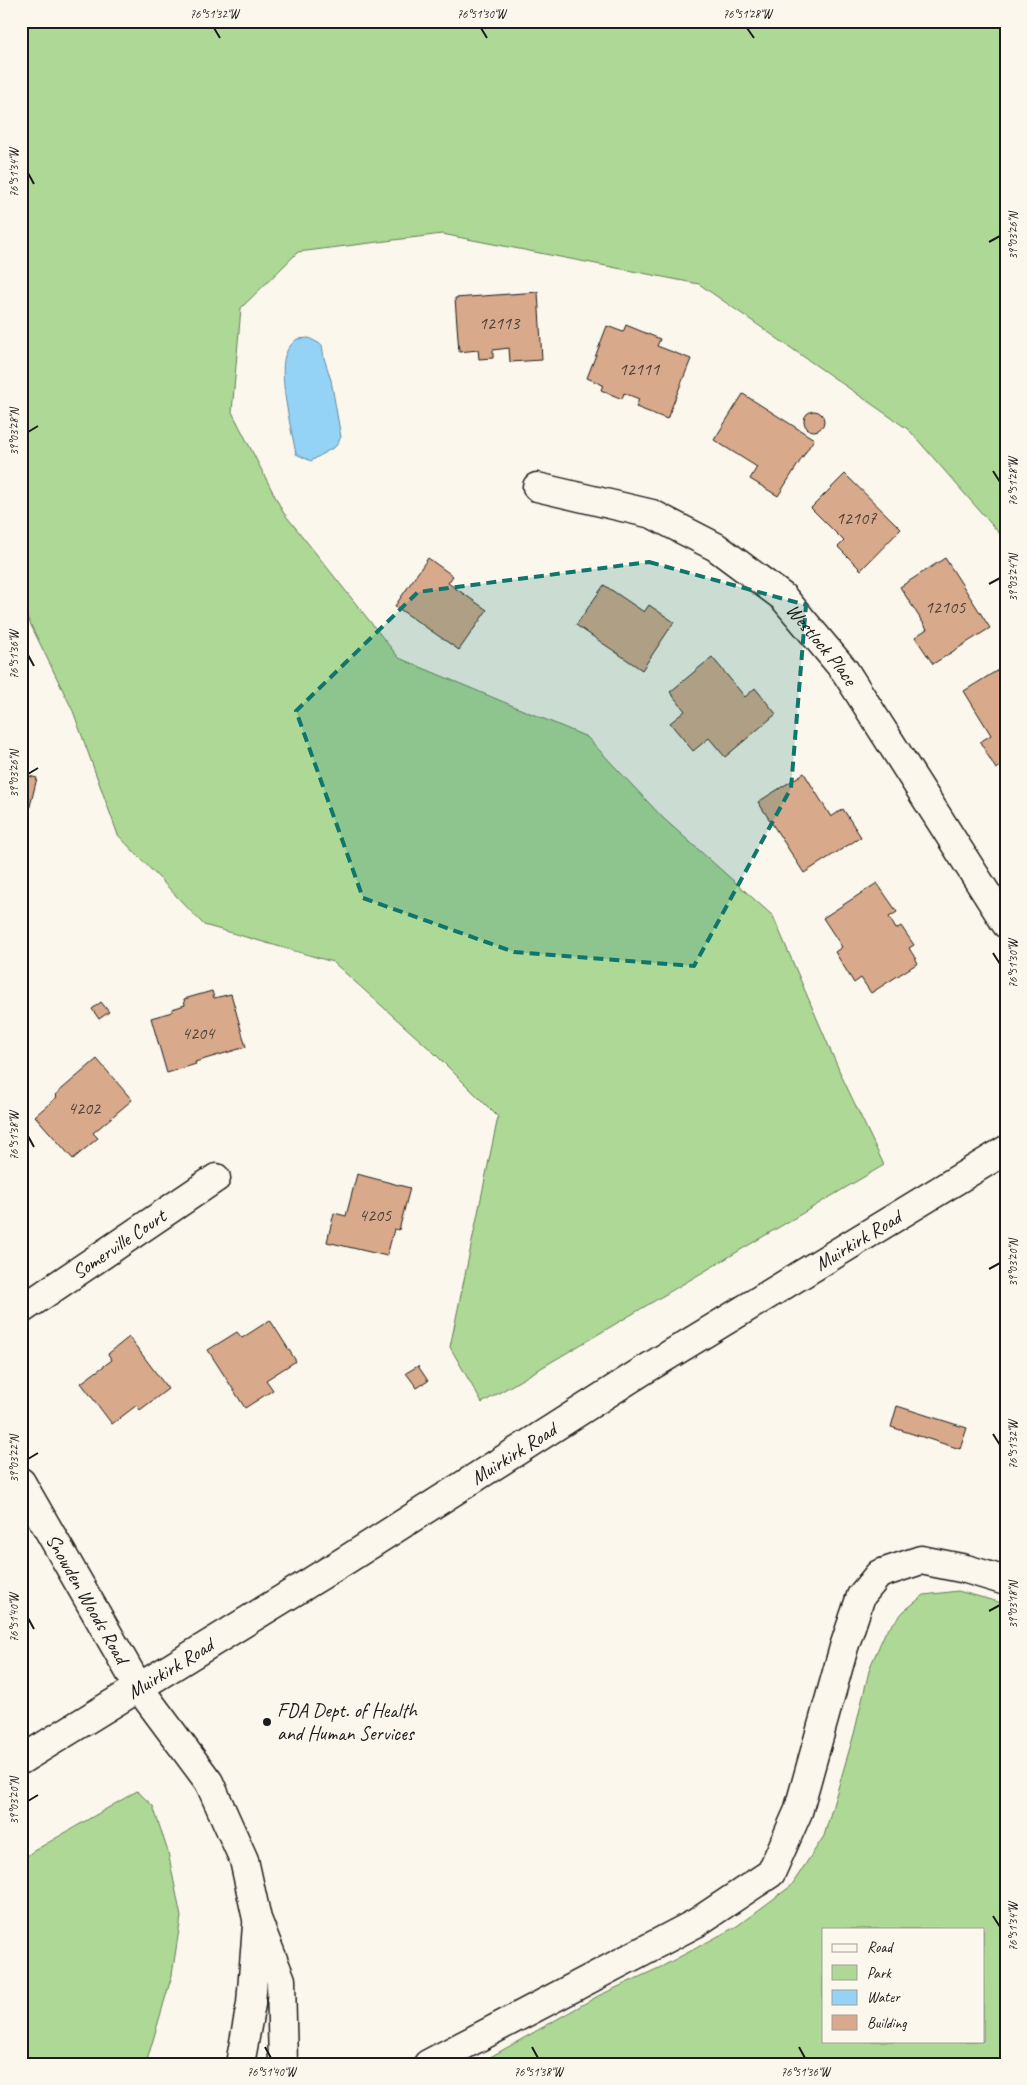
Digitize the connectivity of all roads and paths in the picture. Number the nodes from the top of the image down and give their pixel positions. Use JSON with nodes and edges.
{"nodes":[{"id":1,"x":537,"y":487,"type":"dead end"},
{"id":2,"x":1006,"y":924,"type":"edge"},
{"id":3,"x":1006,"y":1150,"type":"edge"},
{"id":4,"x":216,"y":1178,"type":"dead end"},
{"id":5,"x":21,"y":1310,"type":"edge"},
{"id":6,"x":21,"y":1482,"type":"edge"},
{"id":7,"x":1006,"y":1581,"type":"edge"},
{"id":8,"x":140,"y":1688,"type":"junction"},
{"id":9,"x":21,"y":1760,"type":"edge"},
{"id":10,"x":257,"y":1918,"type":"junction"},
{"id":11,"x":240,"y":2064,"type":"edge"},
{"id":12,"x":283,"y":2064,"type":"edge"},
{"id":13,"x":428,"y":2064,"type":"edge"}],
"edges":[{"from":1,"to":2,"type":"street","name":"Westlock Place"},
{"from":3,"to":8,"type":"street","name":"Muirkirk Road"},
{"from":4,"to":5,"type":"street","name":"Somerville Court"},
{"from":6,"to":8,"type":"street","name":"Snowden Woods Road"},
{"from":7,"to":13,"type":"street"},
{"from":8,"to":9,"type":"street","name":"Muirkirk Road"},
{"from":8,"to":10,"type":"street","name":"Snowden Woods Road"},
{"from":10,"to":11,"type":"street"},
{"from":10,"to":12,"type":"street"}]}
